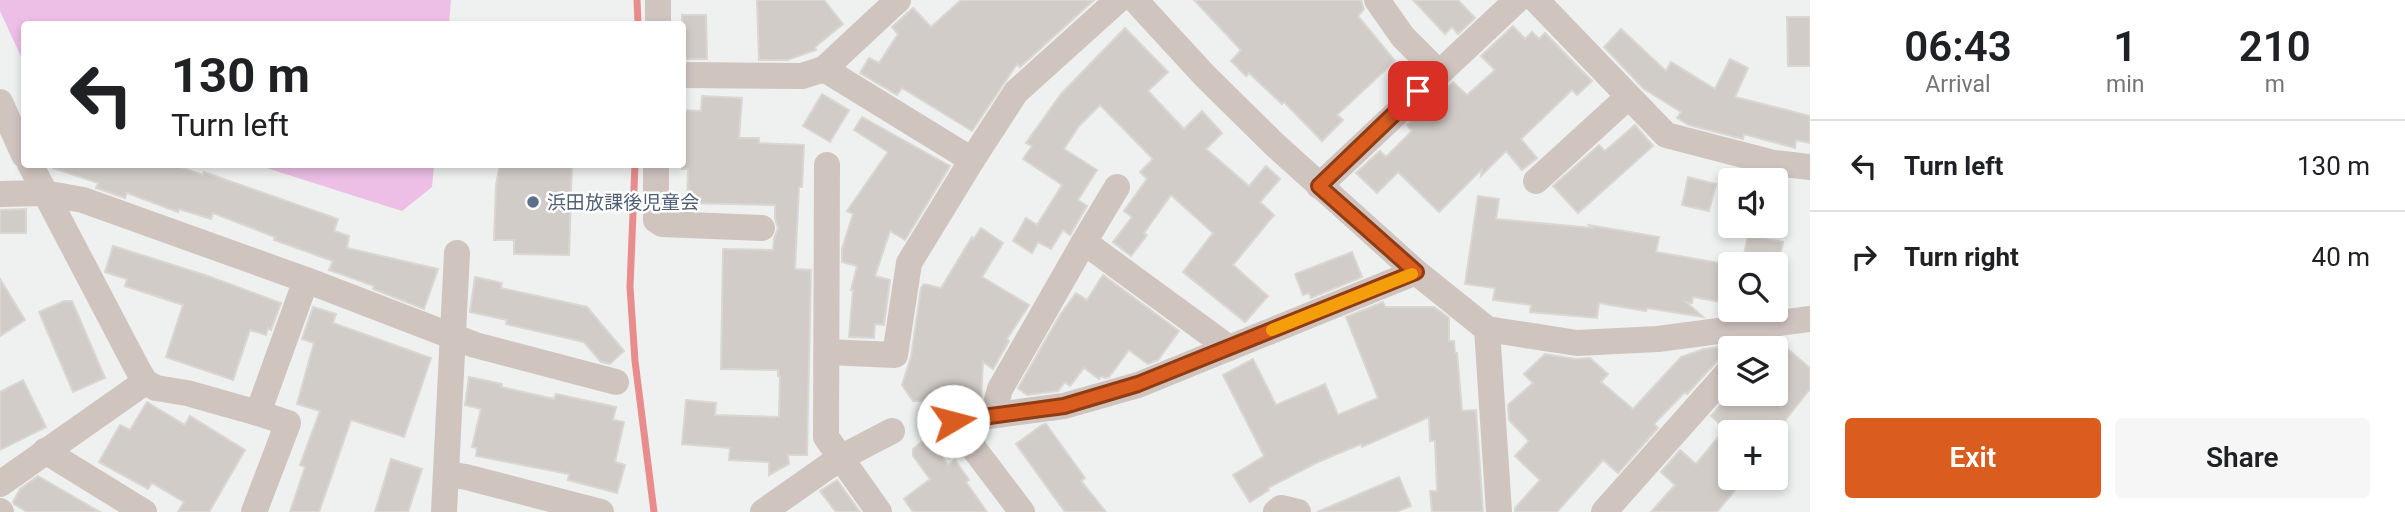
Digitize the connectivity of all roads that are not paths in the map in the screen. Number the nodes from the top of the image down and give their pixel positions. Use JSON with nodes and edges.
{"nodes":[{"id":1,"x":658,"y":0,"type":"edge"},
{"id":2,"x":898,"y":0,"type":"edge"},
{"id":3,"x":1118,"y":0,"type":"edge"},
{"id":4,"x":1135,"y":0,"type":"edge"},
{"id":5,"x":1377,"y":0,"type":"edge"},
{"id":6,"x":1517,"y":0,"type":"edge"},
{"id":7,"x":1536,"y":0,"type":"edge"},
{"id":8,"x":658,"y":21,"type":"edge"},
{"id":9,"x":824,"y":69,"type":"junction"},
{"id":10,"x":1438,"y":72,"type":"junction"},
{"id":11,"x":686,"y":75,"type":"edge"},
{"id":12,"x":1628,"y":97,"type":"junction"},
{"id":13,"x":0,"y":102,"type":"edge"},
{"id":14,"x":21,"y":148,"type":"edge"},
{"id":15,"x":972,"y":160,"type":"junction"},
{"id":16,"x":827,"y":165,"type":"dead end"},
{"id":17,"x":1810,"y":167,"type":"edge"},
{"id":18,"x":32,"y":168,"type":"edge"},
{"id":19,"x":656,"y":168,"type":"edge"},
{"id":20,"x":1536,"y":181,"type":"dead end"},
{"id":21,"x":1319,"y":186,"type":"junction"},
{"id":22,"x":1117,"y":187,"type":"dead end"},
{"id":23,"x":44,"y":193,"type":"junction"},
{"id":24,"x":0,"y":194,"type":"edge"},
{"id":25,"x":762,"y":228,"type":"dead end"},
{"id":26,"x":1084,"y":242,"type":"junction"},
{"id":27,"x":457,"y":253,"type":"dead end"},
{"id":28,"x":1416,"y":272,"type":"junction"},
{"id":29,"x":306,"y":280,"type":"junction"},
{"id":30,"x":1810,"y":319,"type":"edge"},
{"id":31,"x":1770,"y":325,"type":"junction"},
{"id":32,"x":1487,"y":329,"type":"junction"},
{"id":33,"x":453,"y":335,"type":"junction"},
{"id":34,"x":1760,"y":336,"type":"edge"},
{"id":35,"x":1229,"y":348,"type":"junction"},
{"id":36,"x":827,"y":352,"type":"junction"},
{"id":37,"x":145,"y":382,"type":"junction"},
{"id":38,"x":616,"y":382,"type":"dead end"},
{"id":39,"x":1718,"y":384,"type":"edge"},
{"id":40,"x":258,"y":413,"type":"junction"},
{"id":41,"x":993,"y":415,"type":"junction"},
{"id":42,"x":892,"y":431,"type":"dead end"},
{"id":43,"x":45,"y":452,"type":"junction"},
{"id":44,"x":840,"y":458,"type":"junction"},
{"id":45,"x":446,"y":474,"type":"junction"},
{"id":46,"x":0,"y":484,"type":"edge"},
{"id":47,"x":586,"y":510,"type":"edge"},
{"id":48,"x":144,"y":512,"type":"edge"},
{"id":49,"x":254,"y":512,"type":"edge"},
{"id":50,"x":444,"y":512,"type":"edge"},
{"id":51,"x":764,"y":512,"type":"edge"},
{"id":52,"x":879,"y":512,"type":"edge"},
{"id":53,"x":1023,"y":512,"type":"edge"},
{"id":54,"x":1276,"y":512,"type":"edge"},
{"id":55,"x":1298,"y":512,"type":"edge"},
{"id":56,"x":1499,"y":512,"type":"edge"},
{"id":57,"x":1604,"y":512,"type":"edge"}],
"edges":[{"from":1,"to":8,"type":"street"},
{"from":2,"to":9,"type":"street"},
{"from":3,"to":15,"type":"street"},
{"from":4,"to":21,"type":"street"},
{"from":5,"to":10,"type":"street"},
{"from":6,"to":10,"type":"street"},
{"from":7,"to":12,"type":"street"},
{"from":9,"to":11,"type":"street"},
{"from":9,"to":15,"type":"street"},
{"from":10,"to":21,"type":"street"},
{"from":12,"to":17,"type":"street"},
{"from":12,"to":20,"type":"street"},
{"from":13,"to":14,"type":"street"},
{"from":15,"to":36,"type":"street"},
{"from":16,"to":36,"type":"street"},
{"from":18,"to":23,"type":"street"},
{"from":19,"to":25,"type":"street"},
{"from":21,"to":28,"type":"street"},
{"from":22,"to":26,"type":"street"},
{"from":23,"to":24,"type":"street"},
{"from":23,"to":29,"type":"street"},
{"from":23,"to":37,"type":"street"},
{"from":26,"to":35,"type":"street"},
{"from":26,"to":41,"type":"street"},
{"from":27,"to":33,"type":"street"},
{"from":28,"to":32,"type":"street"},
{"from":28,"to":35,"type":"street"},
{"from":29,"to":33,"type":"street"},
{"from":29,"to":40,"type":"street"},
{"from":30,"to":31,"type":"street"},
{"from":31,"to":32,"type":"street"},
{"from":31,"to":34,"type":"street"},
{"from":32,"to":56,"type":"street"},
{"from":33,"to":38,"type":"street"},
{"from":33,"to":45,"type":"street"},
{"from":35,"to":41,"type":"street"},
{"from":36,"to":44,"type":"street"},
{"from":37,"to":40,"type":"street"},
{"from":37,"to":43,"type":"street"},
{"from":39,"to":57,"type":"street"},
{"from":40,"to":49,"type":"street"},
{"from":41,"to":53,"type":"street"},
{"from":42,"to":44,"type":"street"},
{"from":43,"to":46,"type":"street"},
{"from":43,"to":48,"type":"street"},
{"from":44,"to":51,"type":"street"},
{"from":44,"to":52,"type":"street"},
{"from":45,"to":47,"type":"street"},
{"from":45,"to":50,"type":"street"},
{"from":54,"to":55,"type":"street"}]}
